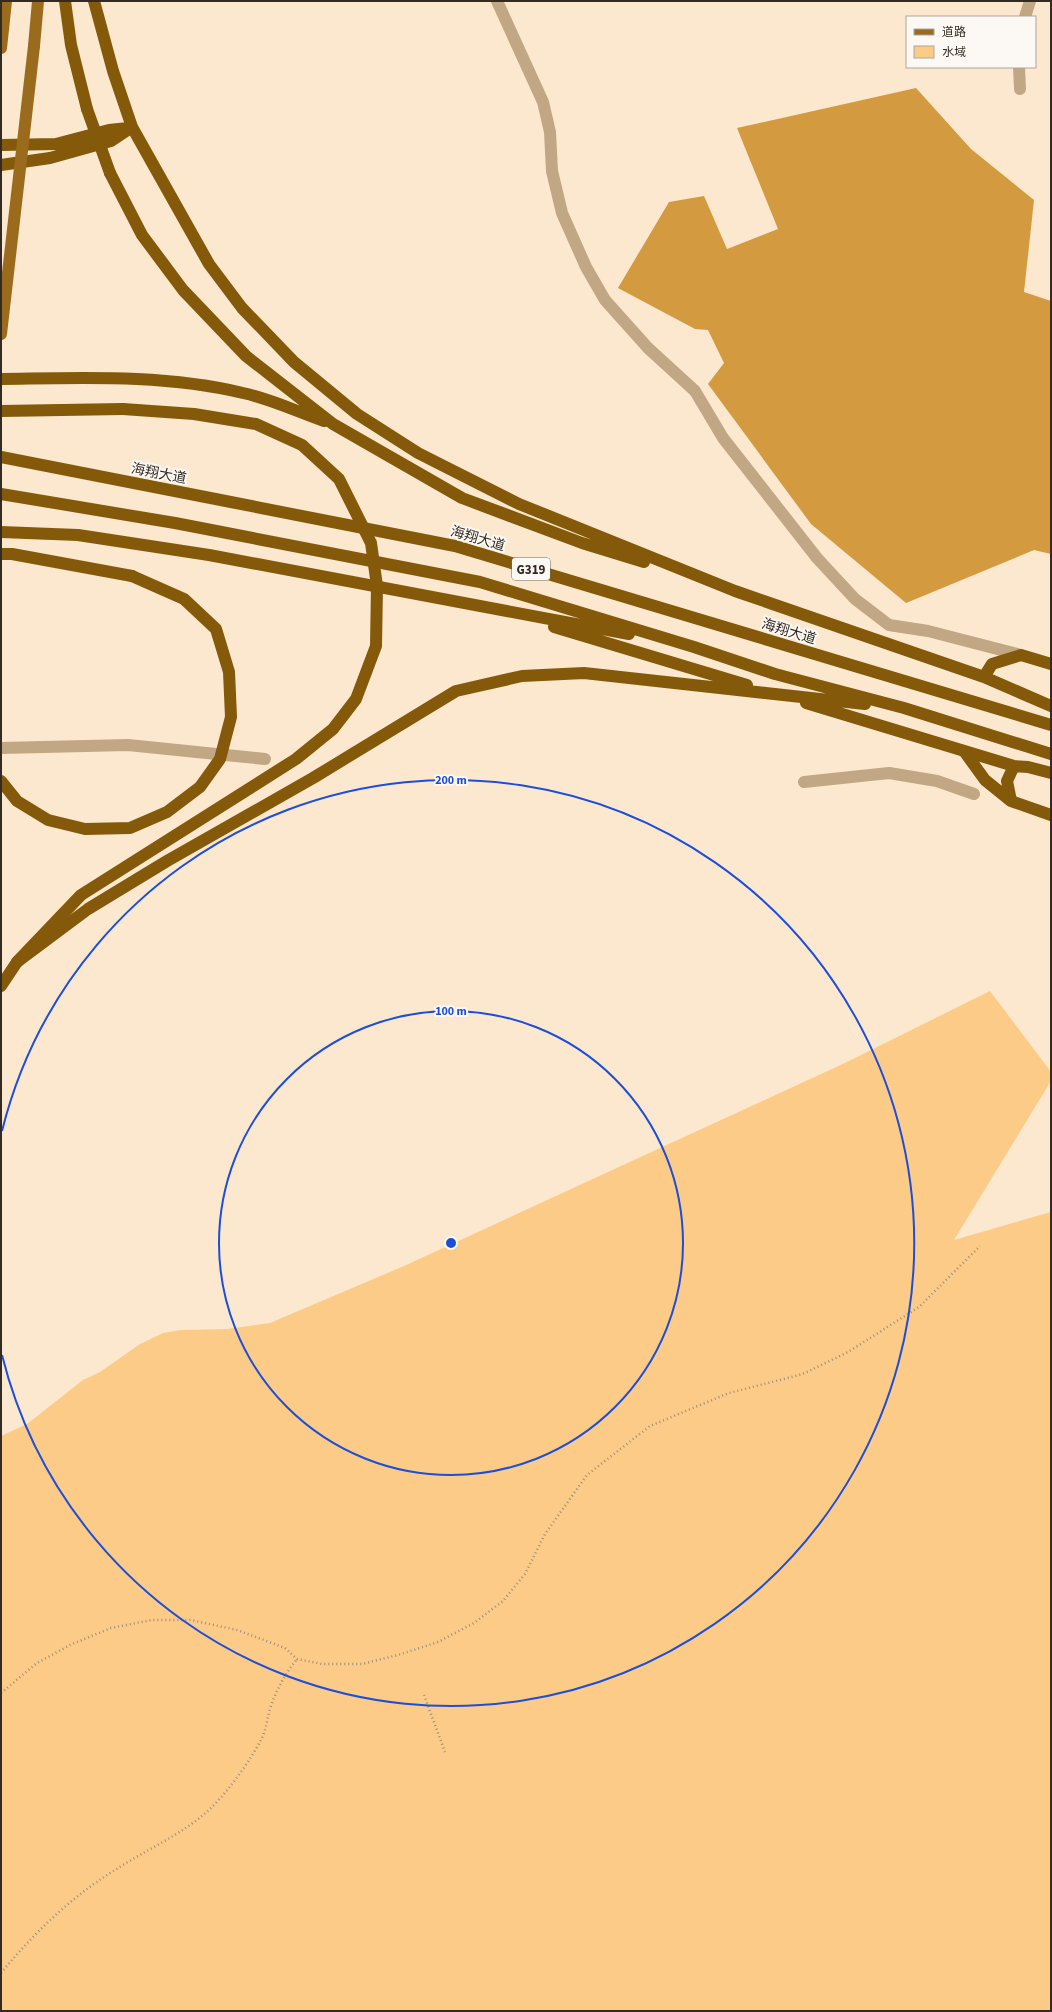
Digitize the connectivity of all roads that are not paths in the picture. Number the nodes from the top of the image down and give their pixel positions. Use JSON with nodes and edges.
{"nodes":[{"id":1,"x":6,"y":1,"type":"edge"},
{"id":2,"x":38,"y":1,"type":"edge"},
{"id":3,"x":64,"y":1,"type":"edge"},
{"id":4,"x":94,"y":1,"type":"edge"},
{"id":5,"x":496,"y":1,"type":"edge"},
{"id":6,"x":1030,"y":1,"type":"edge"},
{"id":7,"x":1025,"y":16,"type":"edge"},
{"id":8,"x":1,"y":47,"type":"edge"},
{"id":9,"x":1019,"y":68,"type":"edge"},
{"id":10,"x":1020,"y":89,"type":"dead end"},
{"id":11,"x":132,"y":127,"type":"junction"},
{"id":12,"x":1,"y":145,"type":"edge"},
{"id":13,"x":1,"y":165,"type":"edge"},
{"id":14,"x":1,"y":334,"type":"edge"},
{"id":15,"x":1,"y":379,"type":"edge"},
{"id":16,"x":1,"y":411,"type":"edge"},
{"id":17,"x":333,"y":424,"type":"junction"},
{"id":18,"x":1,"y":458,"type":"edge"},
{"id":19,"x":1,"y":494,"type":"edge"},
{"id":20,"x":1,"y":532,"type":"edge"},
{"id":21,"x":1,"y":554,"type":"edge"},
{"id":22,"x":735,"y":591,"type":"junction"},
{"id":23,"x":442,"y":598,"type":"junction"},
{"id":24,"x":694,"y":647,"type":"junction"},
{"id":25,"x":1021,"y":655,"type":"junction"},
{"id":26,"x":1051,"y":664,"type":"edge"},
{"id":27,"x":984,"y":677,"type":"junction"},
{"id":28,"x":780,"y":695,"type":"junction"},
{"id":29,"x":1051,"y":706,"type":"edge"},
{"id":30,"x":904,"y":708,"type":"junction"},
{"id":31,"x":1051,"y":725,"type":"edge"},
{"id":32,"x":1,"y":748,"type":"edge"},
{"id":33,"x":964,"y":751,"type":"junction"},
{"id":34,"x":1051,"y":754,"type":"edge"},
{"id":35,"x":265,"y":759,"type":"dead end"},
{"id":36,"x":1014,"y":766,"type":"junction"},
{"id":37,"x":1051,"y":773,"type":"edge"},
{"id":38,"x":1,"y":781,"type":"edge"},
{"id":39,"x":804,"y":782,"type":"dead end"},
{"id":40,"x":974,"y":794,"type":"dead end"},
{"id":41,"x":1011,"y":801,"type":"junction"},
{"id":42,"x":1051,"y":815,"type":"edge"},
{"id":43,"x":17,"y":962,"type":"junction"},
{"id":44,"x":1,"y":986,"type":"edge"}],
"edges":[{"from":1,"to":8,"type":"main road"},
{"from":2,"to":14,"type":"main road","bridge":true},
{"from":3,"to":17,"type":"highway","bridge":true},
{"from":4,"to":11,"type":"highway"},
{"from":5,"to":25,"type":"street"},
{"from":6,"to":7,"type":"street"},
{"from":9,"to":10,"type":"street"},
{"from":11,"to":12,"type":"highway"},
{"from":11,"to":13,"type":"highway"},
{"from":11,"to":22,"type":"highway"},
{"from":15,"to":17,"type":"highway"},
{"from":16,"to":43,"type":"highway","bridge":true},
{"from":17,"to":22,"type":"highway"},
{"from":18,"to":31,"type":"highway","name":"海翔大道","number":"G319"},
{"from":19,"to":24,"type":"highway","number":"G319"},
{"from":20,"to":23,"type":"highway"},
{"from":21,"to":38,"type":"highway","bridge":true},
{"from":22,"to":27,"type":"highway"},
{"from":23,"to":24,"type":"highway"},
{"from":23,"to":28,"type":"highway"},
{"from":24,"to":30,"type":"highway","number":"G319"},
{"from":25,"to":26,"type":"highway"},
{"from":25,"to":27,"type":"highway"},
{"from":27,"to":29,"type":"highway"},
{"from":28,"to":30,"type":"highway"},
{"from":28,"to":33,"type":"highway"},
{"from":28,"to":43,"type":"highway","bridge":true},
{"from":30,"to":34,"type":"highway","number":"G319"},
{"from":32,"to":35,"type":"street"},
{"from":33,"to":36,"type":"highway"},
{"from":33,"to":41,"type":"highway"},
{"from":36,"to":37,"type":"highway"},
{"from":36,"to":41,"type":"highway"},
{"from":39,"to":40,"type":"street"},
{"from":41,"to":42,"type":"highway"},
{"from":43,"to":44,"type":"highway"}]}
